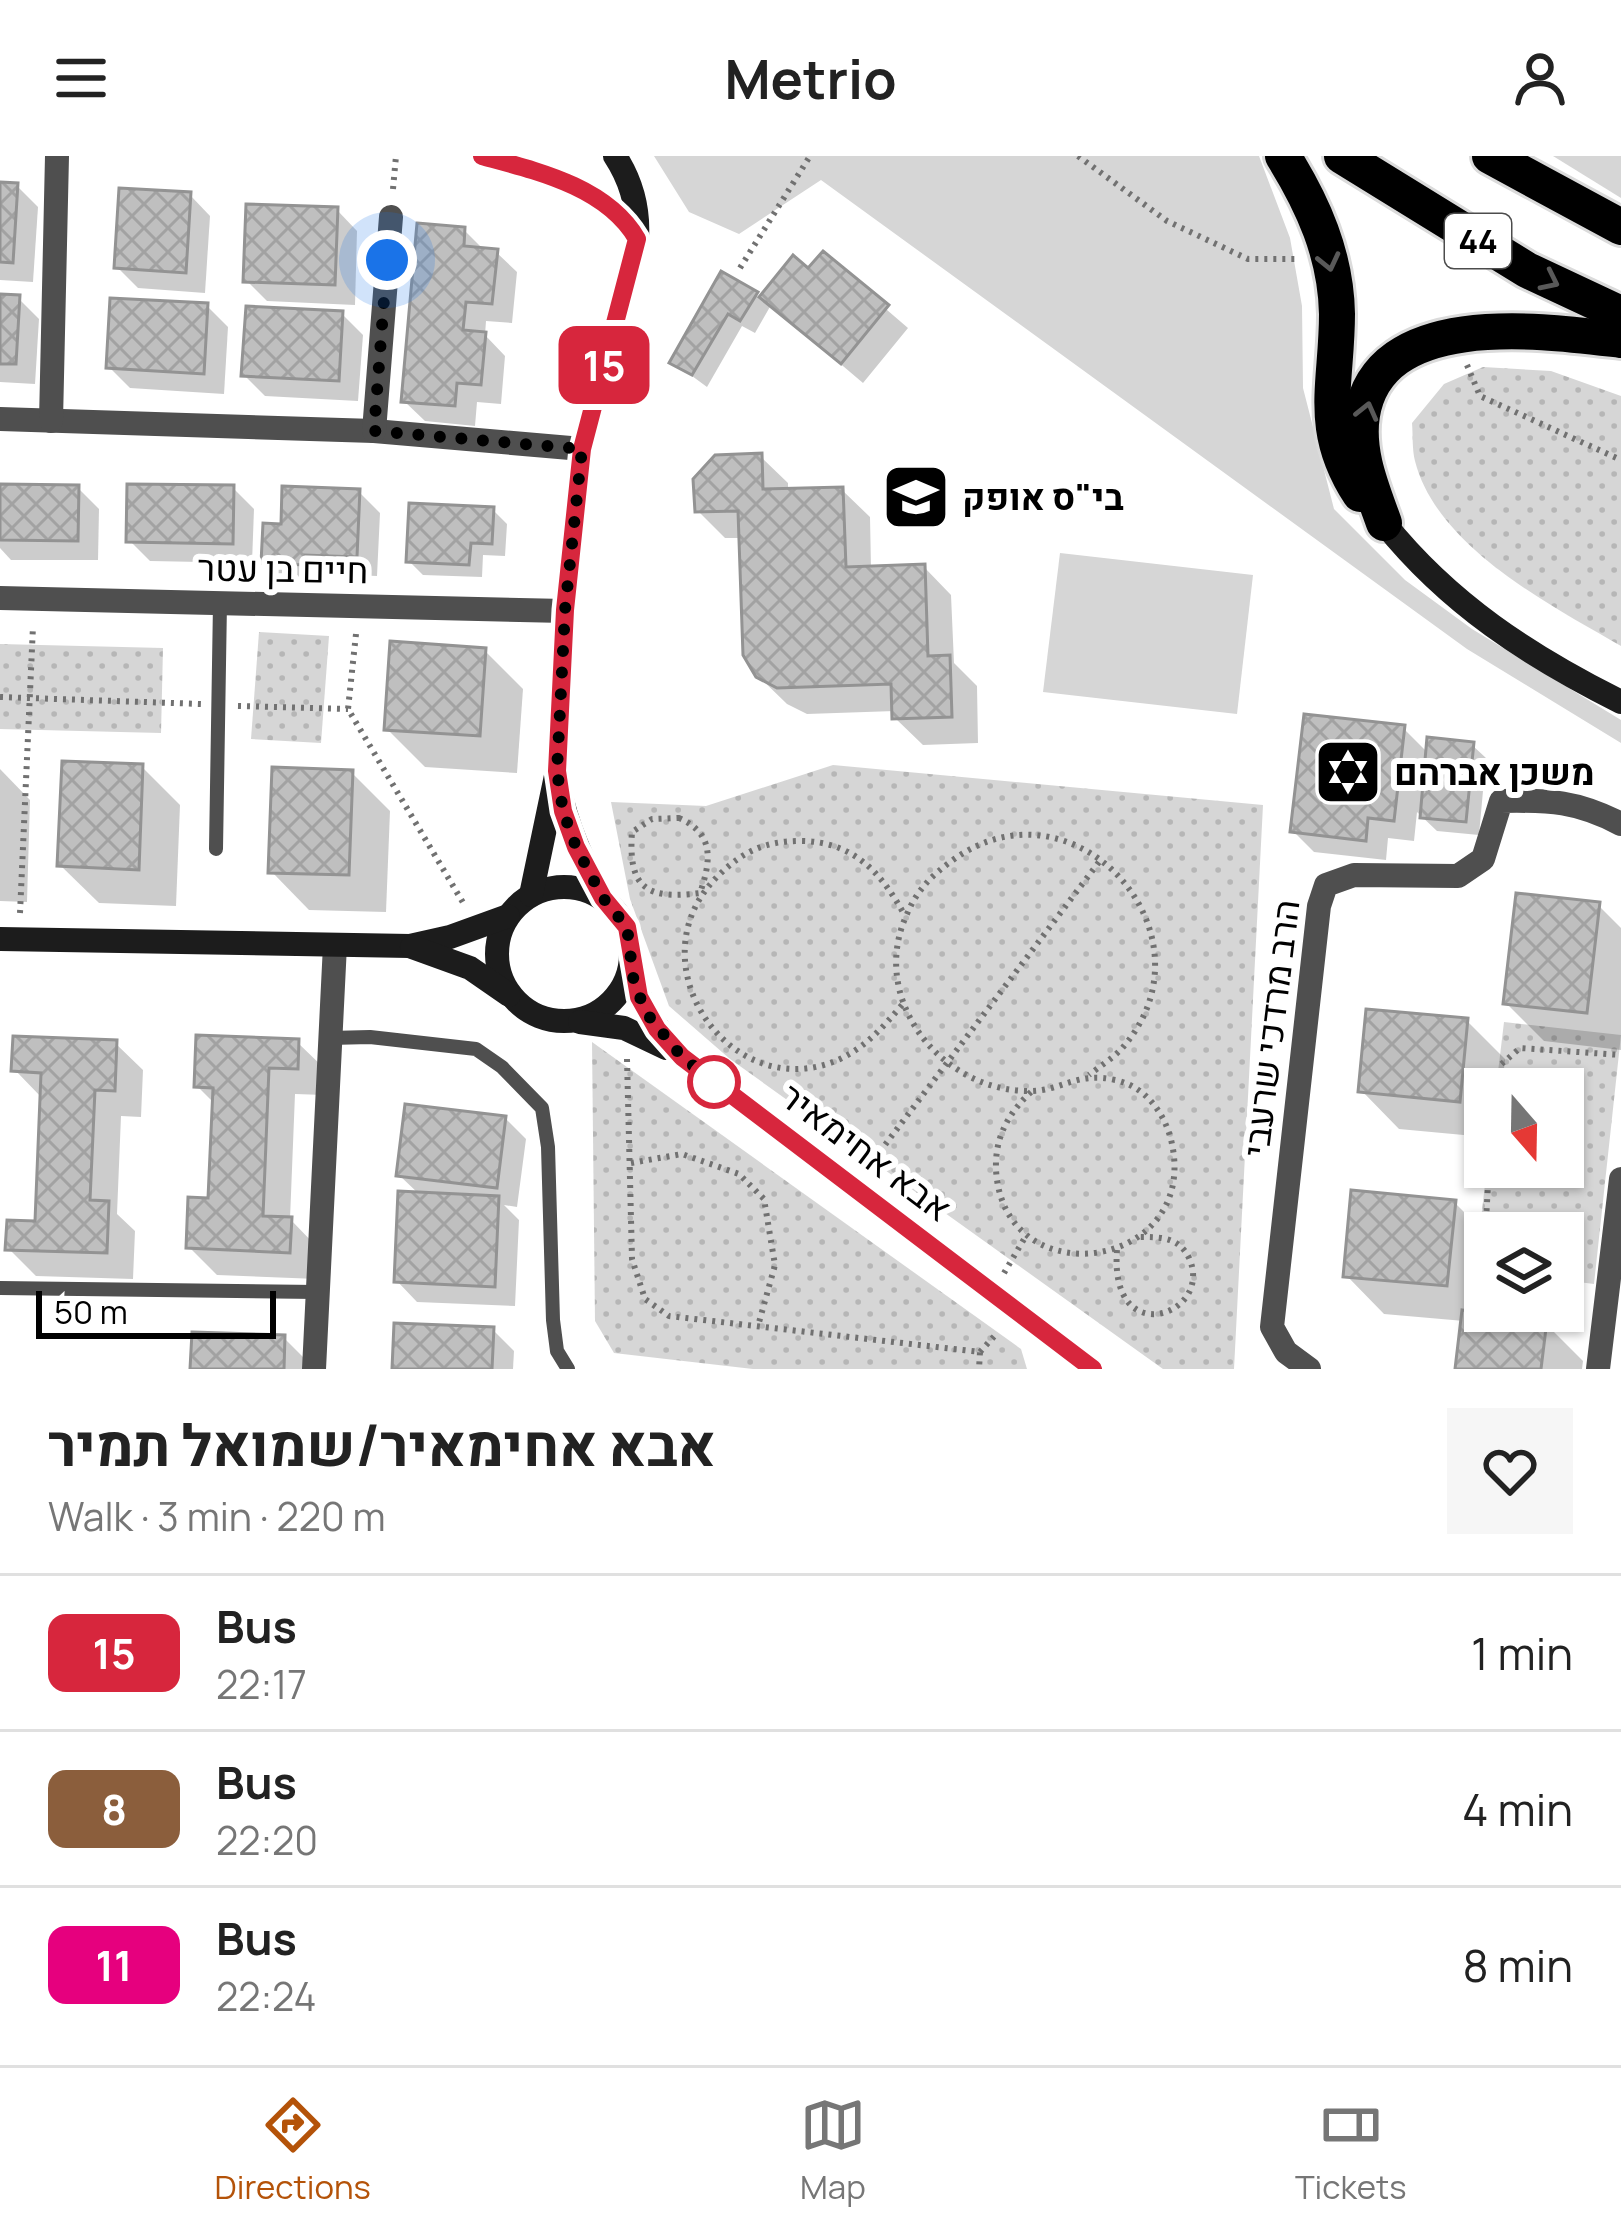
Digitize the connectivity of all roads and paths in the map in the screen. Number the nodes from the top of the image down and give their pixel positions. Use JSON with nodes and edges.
{"nodes":[{"id":1,"x":57,"y":156,"type":"edge"},
{"id":2,"x":396,"y":156,"type":"edge"},
{"id":3,"x":483,"y":156,"type":"edge"},
{"id":4,"x":615,"y":156,"type":"edge"},
{"id":5,"x":810,"y":156,"type":"edge"},
{"id":6,"x":1078,"y":156,"type":"edge"},
{"id":7,"x":1283,"y":156,"type":"edge"},
{"id":8,"x":1342,"y":156,"type":"edge"},
{"id":9,"x":1490,"y":156,"type":"edge"},
{"id":10,"x":391,"y":217,"type":"joint"},
{"id":11,"x":1621,"y":227,"type":"edge"},
{"id":12,"x":637,"y":239,"type":"junction"},
{"id":13,"x":1329,"y":259,"type":"junction"},
{"id":14,"x":740,"y":268,"type":"dead end"},
{"id":15,"x":1621,"y":314,"type":"edge"},
{"id":16,"x":1461,"y":334,"type":"junction"},
{"id":17,"x":1621,"y":340,"type":"edge"},
{"id":18,"x":0,"y":419,"type":"edge"},
{"id":19,"x":52,"y":421,"type":"junction"},
{"id":20,"x":374,"y":431,"type":"junction"},
{"id":21,"x":582,"y":449,"type":"junction"},
{"id":22,"x":1621,"y":460,"type":"edge"},
{"id":23,"x":1384,"y":524,"type":"junction"},
{"id":24,"x":0,"y":598,"type":"edge"},
{"id":25,"x":34,"y":599,"type":"junction"},
{"id":26,"x":220,"y":603,"type":"junction"},
{"id":27,"x":358,"y":606,"type":"junction"},
{"id":28,"x":565,"y":610,"type":"junction"},
{"id":29,"x":0,"y":698,"type":"edge"},
{"id":30,"x":29,"y":698,"type":"junction"},
{"id":31,"x":1621,"y":702,"type":"edge"},
{"id":32,"x":218,"y":705,"type":"junction"},
{"id":33,"x":348,"y":710,"type":"junction"},
{"id":34,"x":557,"y":771,"type":"junction"},
{"id":35,"x":1621,"y":824,"type":"edge"},
{"id":36,"x":216,"y":849,"type":"dead end"},
{"id":37,"x":1102,"y":858,"type":"junction"},
{"id":38,"x":700,"y":893,"type":"junction"},
{"id":39,"x":531,"y":895,"type":"junction"},
{"id":40,"x":603,"y":898,"type":"junction"},
{"id":41,"x":508,"y":916,"type":"junction"},
{"id":42,"x":905,"y":916,"type":"junction"},
{"id":43,"x":478,"y":928,"type":"junction"},
{"id":44,"x":9,"y":939,"type":"edge"},
{"id":45,"x":334,"y":945,"type":"junction"},
{"id":46,"x":410,"y":946,"type":"junction"},
{"id":47,"x":632,"y":965,"type":"junction"},
{"id":48,"x":512,"y":997,"type":"junction"},
{"id":49,"x":903,"y":1004,"type":"junction"},
{"id":50,"x":572,"y":1021,"type":"junction"},
{"id":51,"x":624,"y":1028,"type":"junction"},
{"id":52,"x":330,"y":1038,"type":"junction"},
{"id":53,"x":1621,"y":1054,"type":"edge"},
{"id":54,"x":682,"y":1057,"type":"junction"},
{"id":55,"x":946,"y":1064,"type":"junction"},
{"id":56,"x":1498,"y":1068,"type":"edge"},
{"id":57,"x":1089,"y":1075,"type":"junction"},
{"id":58,"x":1031,"y":1092,"type":"junction"},
{"id":59,"x":632,"y":1163,"type":"junction"},
{"id":60,"x":1621,"y":1179,"type":"edge"},
{"id":61,"x":853,"y":1187,"type":"junction"},
{"id":62,"x":1027,"y":1234,"type":"junction"},
{"id":63,"x":1136,"y":1237,"type":"junction"},
{"id":64,"x":1117,"y":1250,"type":"junction"},
{"id":65,"x":0,"y":1288,"type":"edge"},
{"id":66,"x":317,"y":1292,"type":"junction"},
{"id":67,"x":992,"y":1294,"type":"junction"},
{"id":68,"x":1016,"y":1312,"type":"junction"},
{"id":69,"x":758,"y":1326,"type":"junction"},
{"id":70,"x":314,"y":1369,"type":"edge"},
{"id":71,"x":568,"y":1369,"type":"edge"},
{"id":72,"x":979,"y":1369,"type":"edge"},
{"id":73,"x":1064,"y":1369,"type":"edge"},
{"id":74,"x":1093,"y":1369,"type":"edge"},
{"id":75,"x":1309,"y":1369,"type":"edge"},
{"id":76,"x":1598,"y":1369,"type":"edge"}],
"edges":[{"from":1,"to":19,"type":"street"},
{"from":2,"to":10,"type":"path"},
{"from":3,"to":12,"type":"street"},
{"from":4,"to":12,"type":"street"},
{"from":5,"to":14,"type":"path"},
{"from":6,"to":13,"type":"path"},
{"from":7,"to":13,"type":"highway"},
{"from":8,"to":15,"type":"highway","number":"44","one_way":true},
{"from":9,"to":11,"type":"highway","number":"44"},
{"from":10,"to":20,"type":"street"},
{"from":12,"to":21,"type":"street"},
{"from":13,"to":23,"type":"highway","one_way":true},
{"from":16,"to":17,"type":"highway"},
{"from":16,"to":22,"type":"path"},
{"from":23,"to":16,"type":"highway","one_way":true},
{"from":18,"to":19,"type":"street"},
{"from":19,"to":20,"type":"street"},
{"from":20,"to":21,"type":"street"},
{"from":21,"to":28,"type":"street"},
{"from":23,"to":31,"type":"street"},
{"from":24,"to":25,"type":"street","name":"חיים בן עטר"},
{"from":25,"to":26,"type":"street","name":"חיים בן עטר"},
{"from":25,"to":30,"type":"path"},
{"from":26,"to":27,"type":"street","name":"חיים בן עטר"},
{"from":26,"to":32,"type":"lane"},
{"from":27,"to":28,"type":"street","name":"חיים בן עטר"},
{"from":27,"to":33,"type":"path"},
{"from":28,"to":34,"type":"street"},
{"from":29,"to":30,"type":"path"},
{"from":30,"to":32,"type":"path"},
{"from":30,"to":44,"type":"path"},
{"from":32,"to":33,"type":"path"},
{"from":32,"to":36,"type":"lane"},
{"from":33,"to":43,"type":"path"},
{"from":34,"to":39,"type":"street"},
{"from":34,"to":40,"type":"street"},
{"from":35,"to":75,"type":"street","name":"הרב מרדכי שרעבי"},
{"from":37,"to":42,"type":"path"},
{"from":37,"to":55,"type":"path"},
{"from":37,"to":57,"type":"path"},
{"from":38,"to":38,"type":"path"},
{"from":38,"to":42,"type":"path"},
{"from":38,"to":49,"type":"path"},
{"from":39,"to":40,"type":"street"},
{"from":39,"to":41,"type":"street"},
{"from":40,"to":47,"type":"street"},
{"from":41,"to":43,"type":"street"},
{"from":41,"to":48,"type":"street"},
{"from":42,"to":49,"type":"path"},
{"from":43,"to":46,"type":"street"},
{"from":44,"to":45,"type":"street"},
{"from":45,"to":46,"type":"street"},
{"from":45,"to":52,"type":"street"},
{"from":46,"to":48,"type":"street"},
{"from":47,"to":50,"type":"street"},
{"from":47,"to":54,"type":"street","name":"אבא אחימאיר"},
{"from":48,"to":50,"type":"street"},
{"from":49,"to":55,"type":"path"},
{"from":50,"to":51,"type":"street"},
{"from":51,"to":54,"type":"street"},
{"from":51,"to":59,"type":"path"},
{"from":52,"to":66,"type":"street"},
{"from":52,"to":71,"type":"lane"},
{"from":53,"to":56,"type":"path"},
{"from":54,"to":61,"type":"street","name":"אבא אחימאיר"},
{"from":55,"to":58,"type":"path"},
{"from":55,"to":61,"type":"path"},
{"from":57,"to":58,"type":"path"},
{"from":57,"to":63,"type":"path"},
{"from":58,"to":62,"type":"path"},
{"from":59,"to":69,"type":"path"},
{"from":59,"to":69,"type":"path"},
{"from":60,"to":76,"type":"street"},
{"from":61,"to":67,"type":"street","name":"אבא אחימאיר"},
{"from":62,"to":64,"type":"path"},
{"from":62,"to":67,"type":"path"},
{"from":63,"to":64,"type":"path"},
{"from":63,"to":64,"type":"path"},
{"from":65,"to":66,"type":"lane"},
{"from":66,"to":70,"type":"street"},
{"from":67,"to":68,"type":"street","name":"אבא אחימאיר"},
{"from":68,"to":73,"type":"street"},
{"from":68,"to":74,"type":"street","name":"אבא אחימאיר"},
{"from":69,"to":72,"type":"path"}]}
